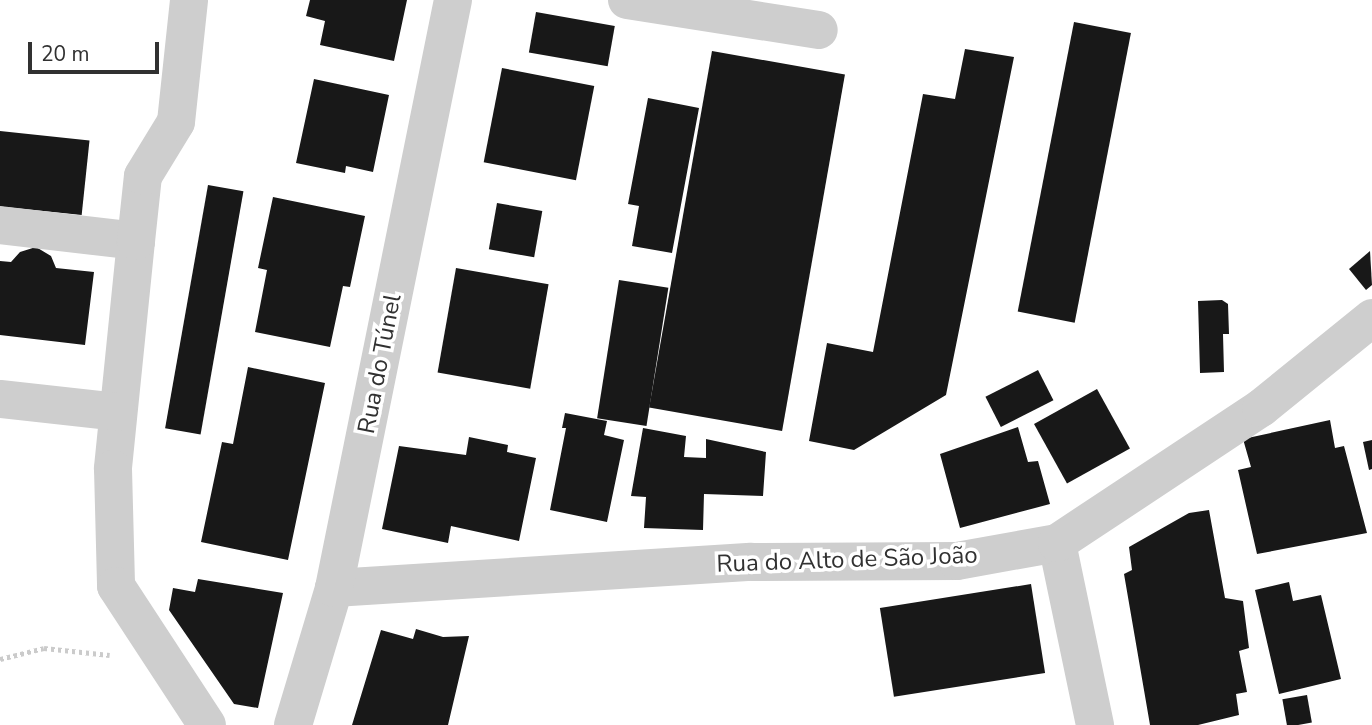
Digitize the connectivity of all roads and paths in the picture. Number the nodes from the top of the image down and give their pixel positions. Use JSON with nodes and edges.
{"nodes":[{"id":1,"x":189,"y":0,"type":"edge"},
{"id":2,"x":453,"y":0,"type":"edge"},
{"id":3,"x":627,"y":0,"type":"edge"},
{"id":4,"x":819,"y":30,"type":"dead end"},
{"id":5,"x":0,"y":225,"type":"edge"},
{"id":6,"x":136,"y":241,"type":"junction"},
{"id":7,"x":1372,"y":318,"type":"edge"},
{"id":8,"x":0,"y":399,"type":"edge"},
{"id":9,"x":117,"y":412,"type":"junction"},
{"id":10,"x":1057,"y":543,"type":"junction"},
{"id":11,"x":334,"y":589,"type":"junction"},
{"id":12,"x":0,"y":659,"type":"edge"},
{"id":13,"x":163,"y":659,"type":"junction"},
{"id":14,"x":207,"y":725,"type":"edge"},
{"id":15,"x":293,"y":725,"type":"edge"},
{"id":16,"x":1095,"y":725,"type":"edge"}],
"edges":[{"from":1,"to":6,"type":"street"},
{"from":2,"to":11,"type":"street","name":"Rua do Túnel"},
{"from":3,"to":4,"type":"street"},
{"from":5,"to":6,"type":"street"},
{"from":6,"to":9,"type":"street"},
{"from":7,"to":10,"type":"street","name":"Rua do Alto de São João"},
{"from":8,"to":9,"type":"street"},
{"from":9,"to":13,"type":"street"},
{"from":10,"to":11,"type":"street","name":"Rua do Alto de São João"},
{"from":10,"to":16,"type":"street"},
{"from":11,"to":15,"type":"street","name":"Rua do Túnel"},
{"from":12,"to":13,"type":"path"},
{"from":13,"to":14,"type":"street"}]}
